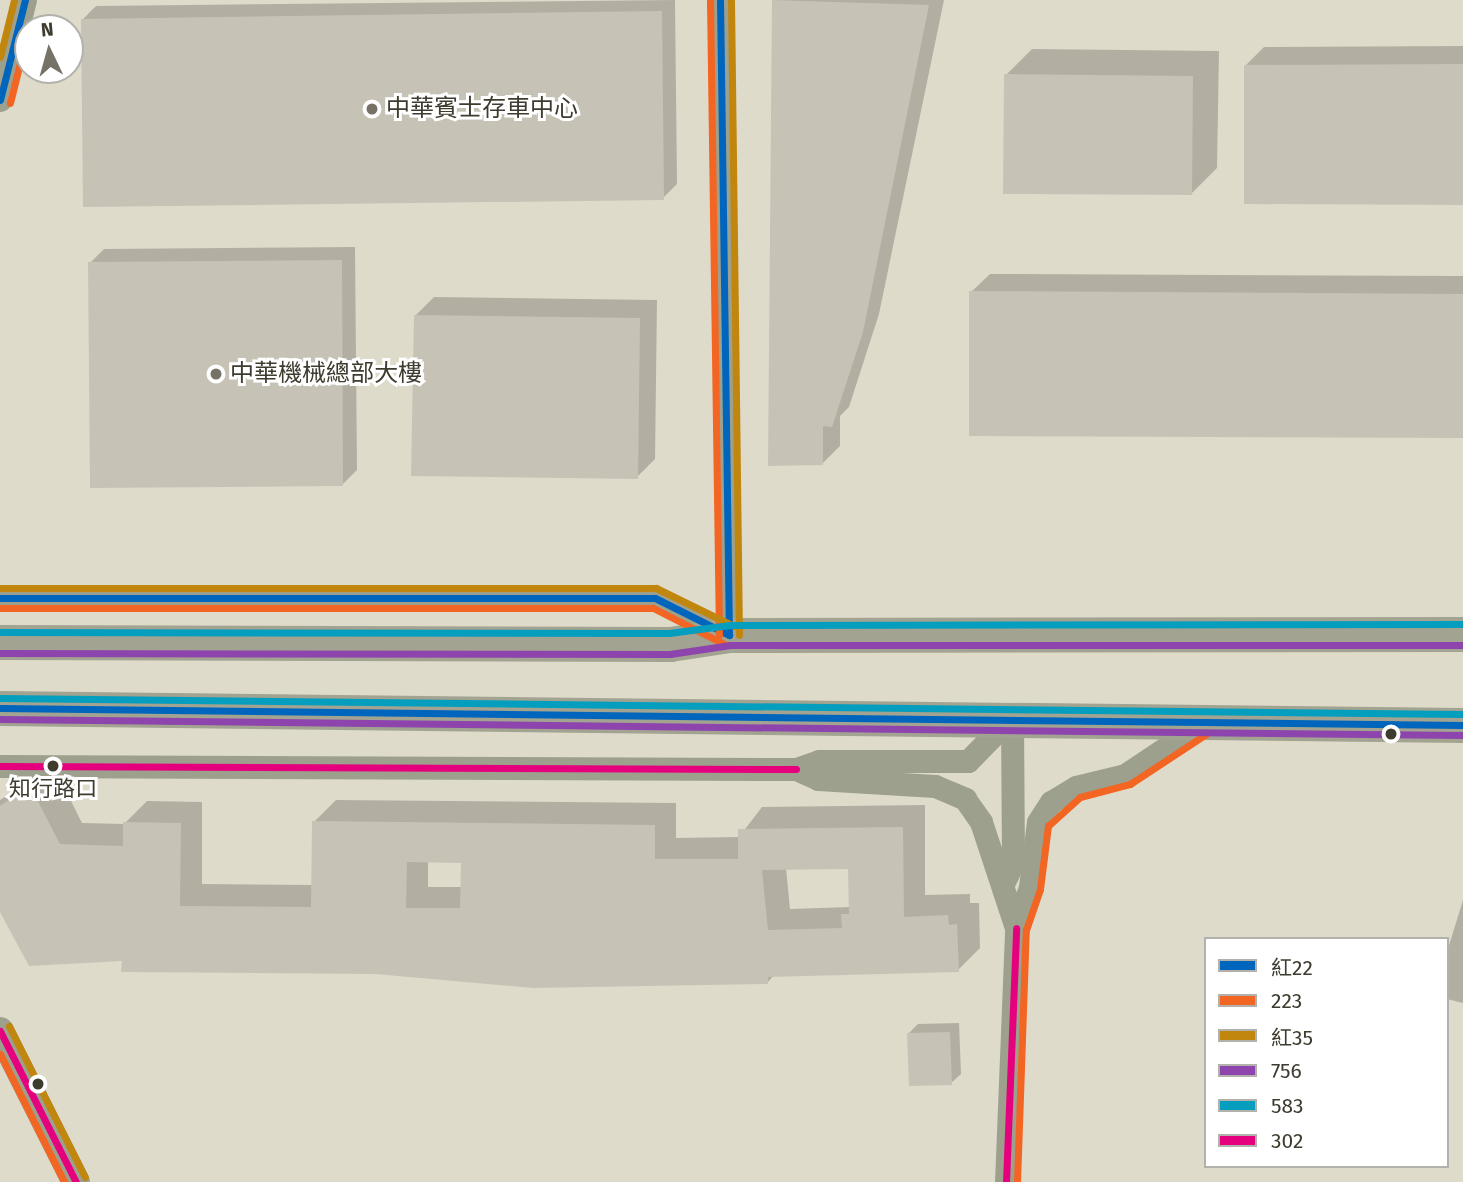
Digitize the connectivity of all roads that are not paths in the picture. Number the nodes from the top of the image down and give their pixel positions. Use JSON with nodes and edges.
{"nodes":[{"id":1,"x":25,"y":0,"type":"edge"},
{"id":2,"x":720,"y":0,"type":"edge"},
{"id":3,"x":0,"y":100,"type":"edge"},
{"id":4,"x":0,"y":598,"type":"edge"},
{"id":5,"x":1463,"y":634,"type":"edge"},
{"id":6,"x":729,"y":635,"type":"junction"},
{"id":7,"x":0,"y":642,"type":"edge"},
{"id":8,"x":0,"y":708,"type":"edge"},
{"id":9,"x":1012,"y":716,"type":"junction"},
{"id":10,"x":1200,"y":725,"type":"junction"},
{"id":11,"x":1463,"y":725,"type":"edge"},
{"id":12,"x":0,"y":765,"type":"edge"},
{"id":13,"x":796,"y":769,"type":"junction"},
{"id":14,"x":1003,"y":884,"type":"junction"},
{"id":15,"x":1016,"y":928,"type":"junction"},
{"id":16,"x":0,"y":1031,"type":"edge"},
{"id":17,"x":76,"y":1182,"type":"edge"},
{"id":18,"x":1006,"y":1182,"type":"edge"}],
"edges":[{"from":1,"to":3,"type":"street"},
{"from":2,"to":6,"type":"street"},
{"from":4,"to":6,"type":"street"},
{"from":5,"to":6,"type":"main road"},
{"from":6,"to":7,"type":"main road"},
{"from":8,"to":9,"type":"main road"},
{"from":9,"to":10,"type":"main road"},
{"from":9,"to":13,"type":"street"},
{"from":9,"to":14,"type":"street"},
{"from":10,"to":11,"type":"main road"},
{"from":10,"to":15,"type":"street"},
{"from":12,"to":13,"type":"street"},
{"from":13,"to":14,"type":"street"},
{"from":14,"to":15,"type":"street"},
{"from":15,"to":18,"type":"street"},
{"from":16,"to":17,"type":"street"}]}
